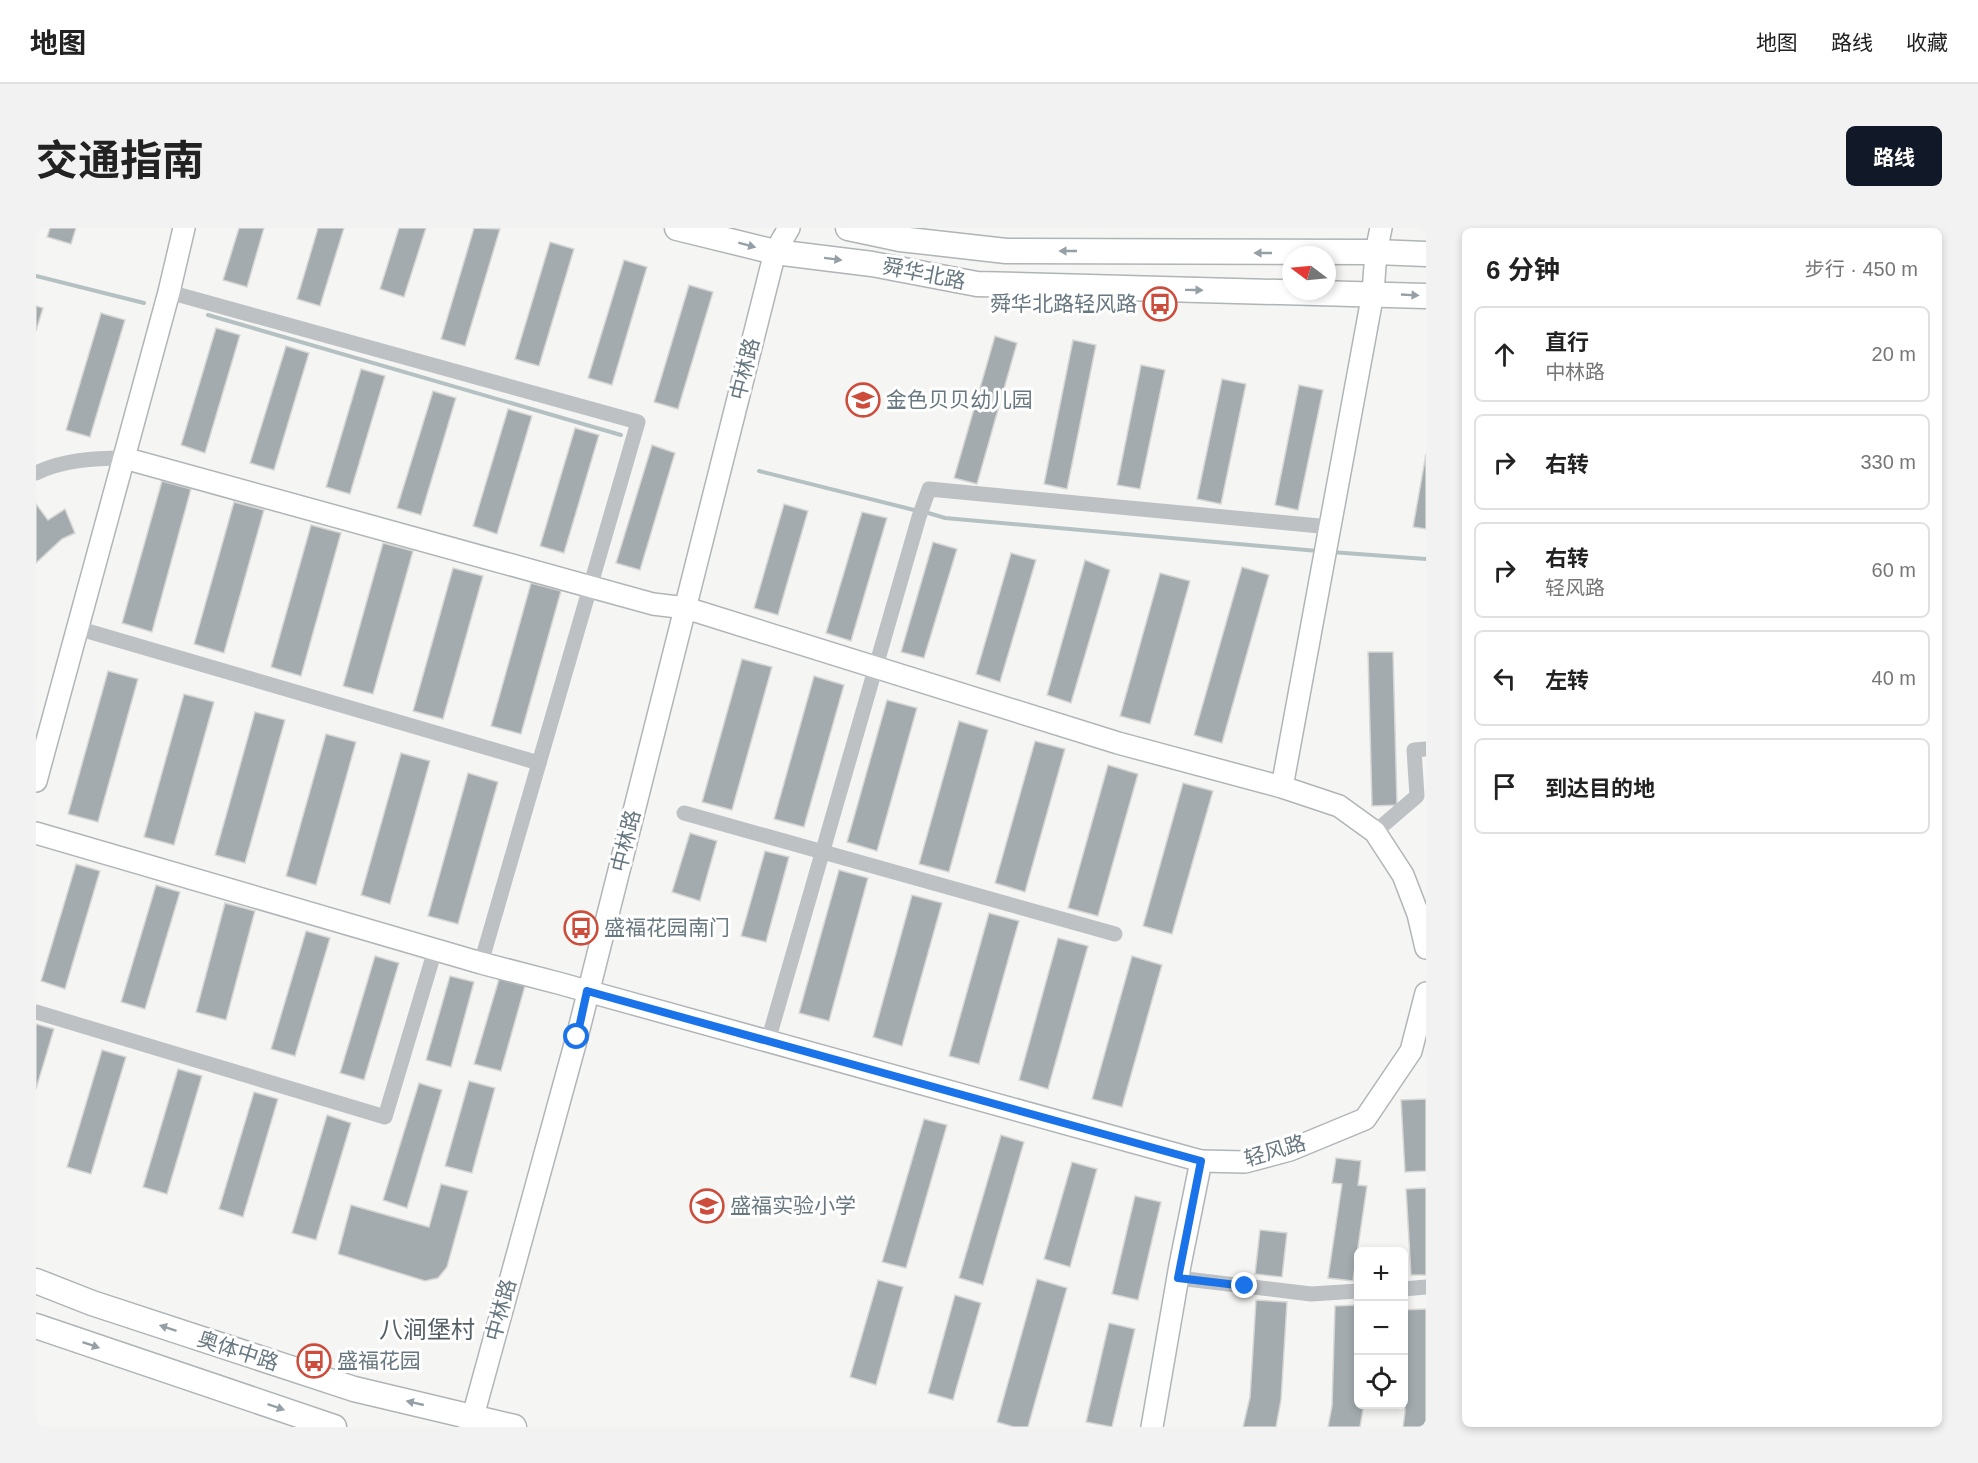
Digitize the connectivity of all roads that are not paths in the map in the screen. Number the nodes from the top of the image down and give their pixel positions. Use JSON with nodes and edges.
{"nodes":[{"id":1,"x":184,"y":228,"type":"edge"},
{"id":2,"x":677,"y":228,"type":"edge"},
{"id":3,"x":772,"y":228,"type":"edge"},
{"id":4,"x":789,"y":228,"type":"edge"},
{"id":5,"x":848,"y":228,"type":"edge"},
{"id":6,"x":1381,"y":228,"type":"edge"},
{"id":7,"x":775,"y":252,"type":"junction"},
{"id":8,"x":1376,"y":252,"type":"junction"},
{"id":9,"x":1426,"y":254,"type":"edge"},
{"id":10,"x":169,"y":292,"type":"junction"},
{"id":11,"x":1373,"y":293,"type":"junction"},
{"id":12,"x":1426,"y":296,"type":"edge"},
{"id":13,"x":124,"y":458,"type":"junction"},
{"id":14,"x":36,"y":473,"type":"edge"},
{"id":15,"x":1327,"y":543,"type":"junction"},
{"id":16,"x":590,"y":587,"type":"junction"},
{"id":17,"x":686,"y":608,"type":"junction"},
{"id":18,"x":77,"y":628,"type":"junction"},
{"id":19,"x":876,"y":667,"type":"junction"},
{"id":20,"x":1426,"y":749,"type":"edge"},
{"id":21,"x":539,"y":763,"type":"junction"},
{"id":22,"x":36,"y":781,"type":"edge"},
{"id":23,"x":1282,"y":787,"type":"junction"},
{"id":24,"x":684,"y":813,"type":"dead end"},
{"id":25,"x":1375,"y":832,"type":"junction"},
{"id":26,"x":36,"y":833,"type":"edge"},
{"id":27,"x":823,"y":852,"type":"junction"},
{"id":28,"x":1115,"y":934,"type":"dead end"},
{"id":29,"x":1426,"y":948,"type":"edge"},
{"id":30,"x":435,"y":950,"type":"junction"},
{"id":31,"x":481,"y":963,"type":"junction"},
{"id":32,"x":587,"y":991,"type":"junction"},
{"id":33,"x":1426,"y":993,"type":"edge"},
{"id":34,"x":36,"y":1012,"type":"edge"},
{"id":35,"x":768,"y":1041,"type":"junction"},
{"id":36,"x":1201,"y":1161,"type":"junction"},
{"id":37,"x":1178,"y":1278,"type":"junction"},
{"id":38,"x":36,"y":1281,"type":"edge"},
{"id":39,"x":1426,"y":1287,"type":"edge"},
{"id":40,"x":1408,"y":1289,"type":"edge"},
{"id":41,"x":1354,"y":1291,"type":"edge"},
{"id":42,"x":36,"y":1326,"type":"edge"},
{"id":43,"x":471,"y":1421,"type":"edge"},
{"id":44,"x":334,"y":1427,"type":"edge"},
{"id":45,"x":514,"y":1427,"type":"edge"},
{"id":46,"x":1152,"y":1427,"type":"edge"}],
"edges":[{"from":1,"to":10,"type":"street"},
{"from":2,"to":7,"type":"main road","name":"舜华北路","one_way":true},
{"from":3,"to":7,"type":"street","name":"中林路"},
{"from":4,"to":7,"type":"street","name":"中林路"},
{"from":8,"to":5,"type":"main road","name":"舜华北路","one_way":true},
{"from":6,"to":8,"type":"street"},
{"from":7,"to":11,"type":"main road","name":"舜华北路","one_way":true},
{"from":7,"to":17,"type":"street","name":"中林路"},
{"from":8,"to":9,"type":"main road","name":"舜华北路"},
{"from":8,"to":11,"type":"street"},
{"from":10,"to":13,"type":"street"},
{"from":10,"to":16,"type":"street"},
{"from":11,"to":12,"type":"main road","name":"舜华北路","one_way":true},
{"from":11,"to":15,"type":"street"},
{"from":13,"to":14,"type":"street"},
{"from":13,"to":16,"type":"street"},
{"from":13,"to":18,"type":"street"},
{"from":15,"to":19,"type":"street"},
{"from":15,"to":23,"type":"street"},
{"from":16,"to":17,"type":"street"},
{"from":16,"to":21,"type":"street"},
{"from":17,"to":19,"type":"street"},
{"from":17,"to":32,"type":"street","name":"中林路"},
{"from":18,"to":21,"type":"street"},
{"from":18,"to":22,"type":"street"},
{"from":19,"to":23,"type":"street"},
{"from":19,"to":27,"type":"street"},
{"from":20,"to":25,"type":"street"},
{"from":21,"to":31,"type":"street"},
{"from":23,"to":25,"type":"street"},
{"from":24,"to":27,"type":"street"},
{"from":25,"to":29,"type":"street"},
{"from":26,"to":30,"type":"street","name":"轻风路"},
{"from":27,"to":28,"type":"street"},
{"from":27,"to":35,"type":"street"},
{"from":30,"to":31,"type":"street","name":"轻风路"},
{"from":30,"to":34,"type":"street"},
{"from":31,"to":32,"type":"street","name":"轻风路"},
{"from":32,"to":35,"type":"street","name":"轻风路"},
{"from":32,"to":43,"type":"street","name":"中林路"},
{"from":33,"to":36,"type":"street","name":"轻风路"},
{"from":35,"to":36,"type":"street","name":"轻风路"},
{"from":36,"to":37,"type":"street"},
{"from":37,"to":41,"type":"street"},
{"from":37,"to":46,"type":"street"},
{"from":43,"to":38,"type":"main road","name":"奥体中路","one_way":true},
{"from":39,"to":40,"type":"street"},
{"from":42,"to":44,"type":"main road","name":"奥体中路","one_way":true},
{"from":43,"to":45,"type":"main road","name":"奥体中路"}]}
